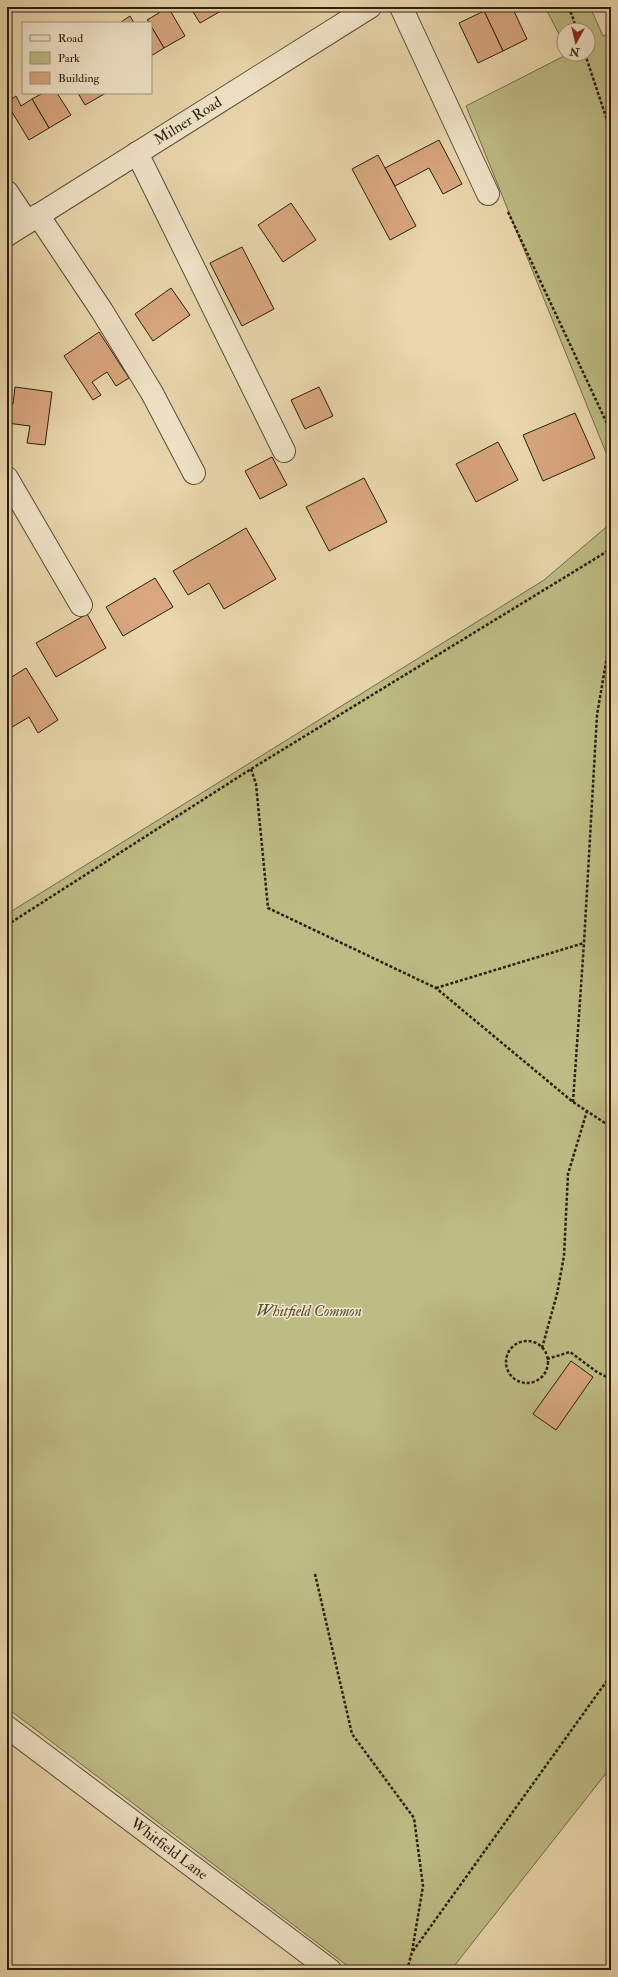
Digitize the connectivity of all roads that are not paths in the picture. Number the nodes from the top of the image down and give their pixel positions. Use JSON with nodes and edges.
{"nodes":[{"id":1,"x":370,"y":7,"type":"edge"},
{"id":2,"x":401,"y":7,"type":"edge"},
{"id":3,"x":137,"y":153,"type":"junction"},
{"id":4,"x":7,"y":192,"type":"edge"},
{"id":5,"x":488,"y":194,"type":"dead end"},
{"id":6,"x":33,"y":219,"type":"junction"},
{"id":7,"x":7,"y":235,"type":"edge"},
{"id":8,"x":284,"y":451,"type":"dead end"},
{"id":9,"x":194,"y":473,"type":"dead end"},
{"id":10,"x":7,"y":478,"type":"edge"},
{"id":11,"x":81,"y":605,"type":"dead end"},
{"id":12,"x":7,"y":1727,"type":"edge"},
{"id":13,"x":330,"y":1970,"type":"edge"}],
"edges":[{"from":1,"to":3,"type":"street","name":"Milner Road"},
{"from":2,"to":5,"type":"street"},
{"from":3,"to":6,"type":"street","name":"Milner Road"},
{"from":3,"to":8,"type":"street"},
{"from":4,"to":6,"type":"street"},
{"from":6,"to":7,"type":"street","name":"Milner Road"},
{"from":6,"to":9,"type":"street"},
{"from":10,"to":11,"type":"street"},
{"from":12,"to":13,"type":"street","name":"Whitfield Lane"}]}
